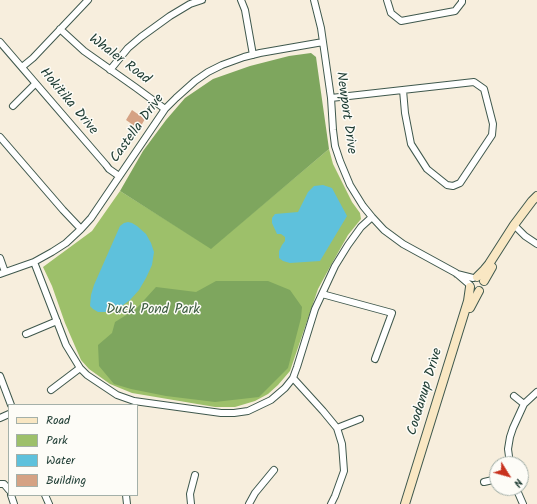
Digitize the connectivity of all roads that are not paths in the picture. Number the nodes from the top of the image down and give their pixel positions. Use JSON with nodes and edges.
{"nodes":[{"id":1,"x":88,"y":0,"type":"edge"},
{"id":2,"x":202,"y":0,"type":"edge"},
{"id":3,"x":241,"y":0,"type":"edge"},
{"id":4,"x":314,"y":0,"type":"edge"},
{"id":5,"x":387,"y":0,"type":"edge"},
{"id":6,"x":462,"y":0,"type":"edge"},
{"id":7,"x":60,"y":29,"type":"junction"},
{"id":8,"x":0,"y":42,"type":"edge"},
{"id":9,"x":323,"y":42,"type":"junction"},
{"id":10,"x":253,"y":55,"type":"junction"},
{"id":11,"x":22,"y":67,"type":"junction"},
{"id":12,"x":110,"y":70,"type":"junction"},
{"id":13,"x":36,"y":84,"type":"junction"},
{"id":14,"x":403,"y":90,"type":"junction"},
{"id":15,"x":331,"y":98,"type":"junction"},
{"id":16,"x":13,"y":106,"type":"dead end"},
{"id":17,"x":165,"y":109,"type":"junction"},
{"id":18,"x":0,"y":137,"type":"edge"},
{"id":19,"x":119,"y":176,"type":"junction"},
{"id":20,"x":537,"y":196,"type":"edge"},
{"id":21,"x":537,"y":202,"type":"edge"},
{"id":22,"x":372,"y":217,"type":"junction"},
{"id":23,"x":516,"y":227,"type":"junction"},
{"id":24,"x":81,"y":229,"type":"junction"},
{"id":25,"x":537,"y":244,"type":"edge"},
{"id":26,"x":0,"y":258,"type":"edge"},
{"id":27,"x":34,"y":262,"type":"junction"},
{"id":28,"x":3,"y":273,"type":"edge"},
{"id":29,"x":475,"y":281,"type":"junction"},
{"id":30,"x":479,"y":291,"type":"junction"},
{"id":31,"x":322,"y":294,"type":"junction"},
{"id":32,"x":57,"y":321,"type":"junction"},
{"id":33,"x":26,"y":334,"type":"dead end"},
{"id":34,"x":375,"y":359,"type":"dead end"},
{"id":35,"x":80,"y":368,"type":"junction"},
{"id":36,"x":0,"y":376,"type":"edge"},
{"id":37,"x":293,"y":378,"type":"junction"},
{"id":38,"x":50,"y":390,"type":"dead end"},
{"id":39,"x":537,"y":392,"type":"edge"},
{"id":40,"x":514,"y":396,"type":"dead end"},
{"id":41,"x":134,"y":403,"type":"edge"},
{"id":42,"x":11,"y":404,"type":"edge"},
{"id":43,"x":524,"y":404,"type":"junction"},
{"id":44,"x":360,"y":419,"type":"dead end"},
{"id":45,"x":337,"y":428,"type":"junction"},
{"id":46,"x":509,"y":456,"type":"edge"},
{"id":47,"x":274,"y":470,"type":"dead end"},
{"id":48,"x":195,"y":475,"type":"dead end"},
{"id":49,"x":489,"y":481,"type":"edge"},
{"id":50,"x":484,"y":482,"type":"dead end"},
{"id":51,"x":0,"y":484,"type":"edge"},
{"id":52,"x":8,"y":489,"type":"edge"},
{"id":53,"x":191,"y":504,"type":"edge"},
{"id":54,"x":249,"y":504,"type":"edge"},
{"id":55,"x":331,"y":504,"type":"edge"},
{"id":56,"x":406,"y":504,"type":"edge"},
{"id":57,"x":410,"y":504,"type":"edge"}],
"edges":[{"from":1,"to":7,"type":"street"},
{"from":2,"to":12,"type":"street"},
{"from":3,"to":10,"type":"street"},
{"from":4,"to":9,"type":"street","name":"Newport Drive"},
{"from":5,"to":6,"type":"street"},
{"from":7,"to":11,"type":"street"},
{"from":7,"to":12,"type":"street","name":"Whaler Road"},
{"from":8,"to":11,"type":"street","name":"Hokitika Drive"},
{"from":9,"to":10,"type":"street","name":"Castella Drive"},
{"from":9,"to":15,"type":"street","name":"Newport Drive"},
{"from":10,"to":17,"type":"street","name":"Castella Drive"},
{"from":11,"to":13,"type":"street","name":"Hokitika Drive"},
{"from":12,"to":17,"type":"street","name":"Whaler Road"},
{"from":13,"to":16,"type":"street"},
{"from":13,"to":19,"type":"street","name":"Hokitika Drive"},
{"from":14,"to":14,"type":"street"},
{"from":14,"to":15,"type":"street"},
{"from":15,"to":22,"type":"street","name":"Newport Drive"},
{"from":17,"to":19,"type":"street","name":"Castella Drive"},
{"from":18,"to":24,"type":"street"},
{"from":19,"to":24,"type":"street","name":"Castella Drive"},
{"from":20,"to":23,"type":"main road","name":"Coodanup Drive"},
{"from":21,"to":23,"type":"main road","name":"Coodanup Drive"},
{"from":22,"to":29,"type":"street","name":"Newport Drive"},
{"from":22,"to":31,"type":"street"},
{"from":23,"to":25,"type":"street"},
{"from":23,"to":29,"type":"main road","name":"Coodanup Drive"},
{"from":24,"to":27,"type":"street","name":"Castella Drive"},
{"from":26,"to":28,"type":"street"},
{"from":27,"to":28,"type":"street","name":"Castella Drive"},
{"from":27,"to":32,"type":"street"},
{"from":29,"to":30,"type":"main road"},
{"from":29,"to":30,"type":"main road","name":"Coodanup Drive"},
{"from":29,"to":56,"type":"main road","name":"Coodanup Drive"},
{"from":30,"to":57,"type":"main road","name":"Coodanup Drive"},
{"from":31,"to":34,"type":"street"},
{"from":31,"to":37,"type":"street"},
{"from":32,"to":33,"type":"street"},
{"from":32,"to":35,"type":"street"},
{"from":35,"to":38,"type":"street"},
{"from":35,"to":41,"type":"street"},
{"from":36,"to":42,"type":"street"},
{"from":37,"to":41,"type":"street"},
{"from":37,"to":45,"type":"street"},
{"from":39,"to":43,"type":"street"},
{"from":40,"to":43,"type":"street"},
{"from":43,"to":46,"type":"street"},
{"from":44,"to":45,"type":"street"},
{"from":45,"to":55,"type":"street"},
{"from":47,"to":54,"type":"street"},
{"from":48,"to":53,"type":"street"},
{"from":49,"to":50,"type":"street"},
{"from":51,"to":52,"type":"street"}]}
